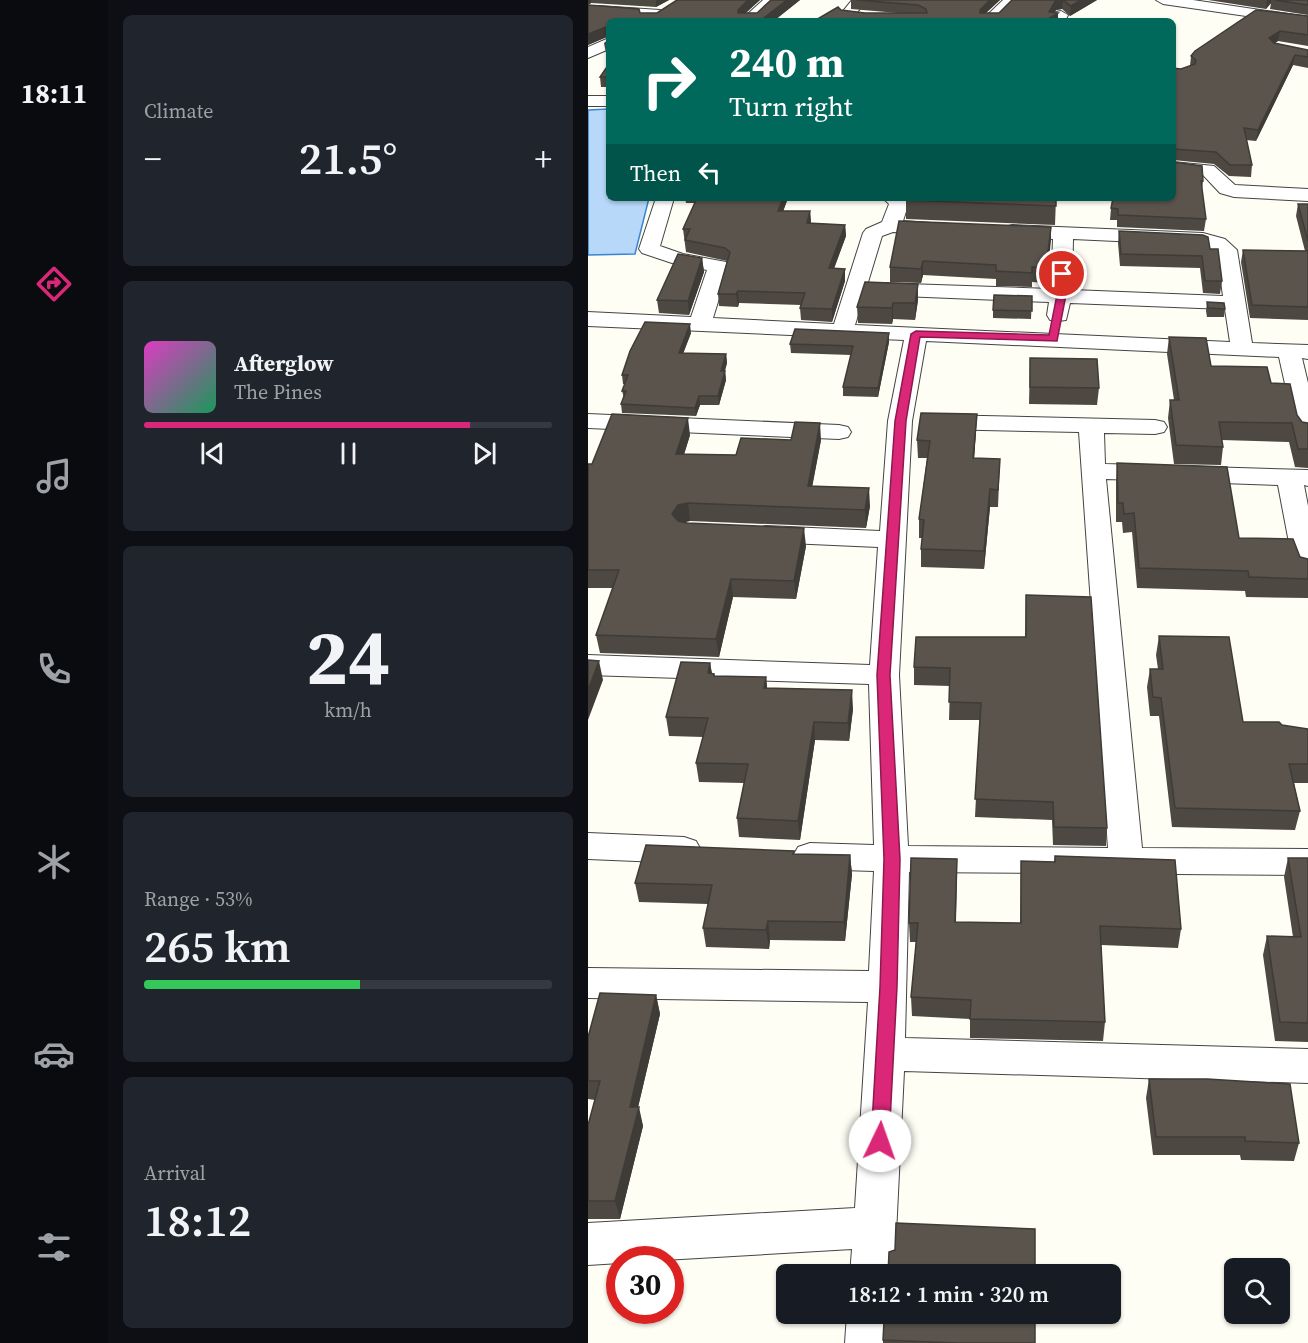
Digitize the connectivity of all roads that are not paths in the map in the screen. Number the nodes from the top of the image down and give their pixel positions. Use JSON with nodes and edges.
{"nodes":[{"id":1,"x":772,"y":0,"type":"edge"},
{"id":2,"x":860,"y":0,"type":"edge"},
{"id":3,"x":1012,"y":0,"type":"edge"},
{"id":4,"x":1163,"y":0,"type":"edge"},
{"id":5,"x":1288,"y":0,"type":"edge"},
{"id":6,"x":1183,"y":1,"type":"edge"},
{"id":7,"x":675,"y":5,"type":"edge"},
{"id":8,"x":589,"y":10,"type":"edge"},
{"id":9,"x":865,"y":16,"type":"edge"},
{"id":10,"x":1274,"y":17,"type":"junction"},
{"id":11,"x":654,"y":18,"type":"edge"},
{"id":12,"x":751,"y":18,"type":"edge"},
{"id":13,"x":844,"y":18,"type":"edge"},
{"id":14,"x":991,"y":18,"type":"edge"},
{"id":15,"x":1308,"y":21,"type":"edge"},
{"id":16,"x":606,"y":44,"type":"edge"},
{"id":17,"x":588,"y":53,"type":"edge"},
{"id":18,"x":606,"y":101,"type":"edge"},
{"id":19,"x":588,"y":102,"type":"edge"},
{"id":20,"x":1176,"y":167,"type":"edge"},
{"id":21,"x":1308,"y":195,"type":"edge"},
{"id":22,"x":664,"y":201,"type":"edge"},
{"id":23,"x":897,"y":201,"type":"edge"},
{"id":24,"x":891,"y":226,"type":"junction"},
{"id":25,"x":960,"y":229,"type":"edge"},
{"id":26,"x":994,"y":230,"type":"edge"},
{"id":27,"x":1063,"y":233,"type":"junction"},
{"id":28,"x":856,"y":288,"type":"junction"},
{"id":29,"x":1061,"y":295,"type":"junction"},
{"id":30,"x":1235,"y":303,"type":"junction"},
{"id":31,"x":588,"y":319,"type":"edge"},
{"id":32,"x":700,"y":324,"type":"junction"},
{"id":33,"x":843,"y":329,"type":"junction"},
{"id":34,"x":916,"y":334,"type":"junction"},
{"id":35,"x":1054,"y":339,"type":"junction"},
{"id":36,"x":1242,"y":348,"type":"junction"},
{"id":37,"x":1299,"y":351,"type":"edge"},
{"id":38,"x":588,"y":421,"type":"edge"},
{"id":39,"x":900,"y":421,"type":"junction"},
{"id":40,"x":1091,"y":425,"type":"junction"},
{"id":41,"x":1155,"y":427,"type":"dead end"},
{"id":42,"x":839,"y":432,"type":"dead end"},
{"id":43,"x":1308,"y":433,"type":"edge"},
{"id":44,"x":1093,"y":471,"type":"junction"},
{"id":45,"x":1298,"y":478,"type":"edge"},
{"id":46,"x":738,"y":533,"type":"edge"},
{"id":47,"x":892,"y":540,"type":"junction"},
{"id":48,"x":1308,"y":569,"type":"edge"},
{"id":49,"x":588,"y":665,"type":"edge"},
{"id":50,"x":884,"y":675,"type":"junction"},
{"id":51,"x":588,"y":846,"type":"edge"},
{"id":52,"x":717,"y":852,"type":"edge"},
{"id":53,"x":775,"y":854,"type":"edge"},
{"id":54,"x":892,"y":859,"type":"junction"},
{"id":55,"x":1126,"y":861,"type":"junction"},
{"id":56,"x":1308,"y":862,"type":"edge"},
{"id":57,"x":588,"y":983,"type":"edge"},
{"id":58,"x":888,"y":987,"type":"junction"},
{"id":59,"x":885,"y":1054,"type":"junction"},
{"id":60,"x":1308,"y":1066,"type":"edge"},
{"id":61,"x":875,"y":1227,"type":"junction"},
{"id":62,"x":588,"y":1244,"type":"edge"},
{"id":63,"x":873,"y":1264,"type":"edge"},
{"id":64,"x":869,"y":1324,"type":"edge"},
{"id":65,"x":868,"y":1343,"type":"edge"}],
"edges":[{"from":1,"to":12,"type":"street"},
{"from":2,"to":13,"type":"street"},
{"from":3,"to":14,"type":"street"},
{"from":4,"to":6,"type":"street"},
{"from":5,"to":10,"type":"street"},
{"from":6,"to":10,"type":"street"},
{"from":7,"to":11,"type":"street"},
{"from":8,"to":11,"type":"street"},
{"from":9,"to":13,"type":"street"},
{"from":10,"to":15,"type":"street"},
{"from":16,"to":17,"type":"street"},
{"from":18,"to":19,"type":"street"},
{"from":20,"to":21,"type":"street"},
{"from":22,"to":32,"type":"street"},
{"from":23,"to":24,"type":"street"},
{"from":24,"to":25,"type":"street"},
{"from":24,"to":28,"type":"street"},
{"from":26,"to":27,"type":"street"},
{"from":27,"to":29,"type":"street"},
{"from":27,"to":30,"type":"street"},
{"from":28,"to":29,"type":"street"},
{"from":28,"to":33,"type":"street"},
{"from":29,"to":30,"type":"street"},
{"from":29,"to":35,"type":"street"},
{"from":30,"to":36,"type":"street"},
{"from":31,"to":32,"type":"street"},
{"from":32,"to":33,"type":"street"},
{"from":33,"to":34,"type":"street"},
{"from":34,"to":35,"type":"street"},
{"from":34,"to":39,"type":"street"},
{"from":35,"to":36,"type":"street"},
{"from":36,"to":37,"type":"street"},
{"from":37,"to":43,"type":"street"},
{"from":38,"to":42,"type":"street"},
{"from":39,"to":40,"type":"street"},
{"from":39,"to":47,"type":"street"},
{"from":40,"to":41,"type":"street"},
{"from":40,"to":44,"type":"street"},
{"from":44,"to":45,"type":"street"},
{"from":44,"to":55,"type":"street"},
{"from":45,"to":48,"type":"street"},
{"from":46,"to":47,"type":"street"},
{"from":47,"to":50,"type":"street"},
{"from":49,"to":50,"type":"street"},
{"from":50,"to":54,"type":"street"},
{"from":51,"to":52,"type":"street"},
{"from":53,"to":54,"type":"street"},
{"from":54,"to":55,"type":"street"},
{"from":54,"to":58,"type":"street"},
{"from":55,"to":56,"type":"street"},
{"from":57,"to":58,"type":"street"},
{"from":58,"to":59,"type":"street"},
{"from":59,"to":60,"type":"street"},
{"from":59,"to":61,"type":"street"},
{"from":61,"to":62,"type":"street"},
{"from":61,"to":63,"type":"street"},
{"from":64,"to":65,"type":"street"}]}
